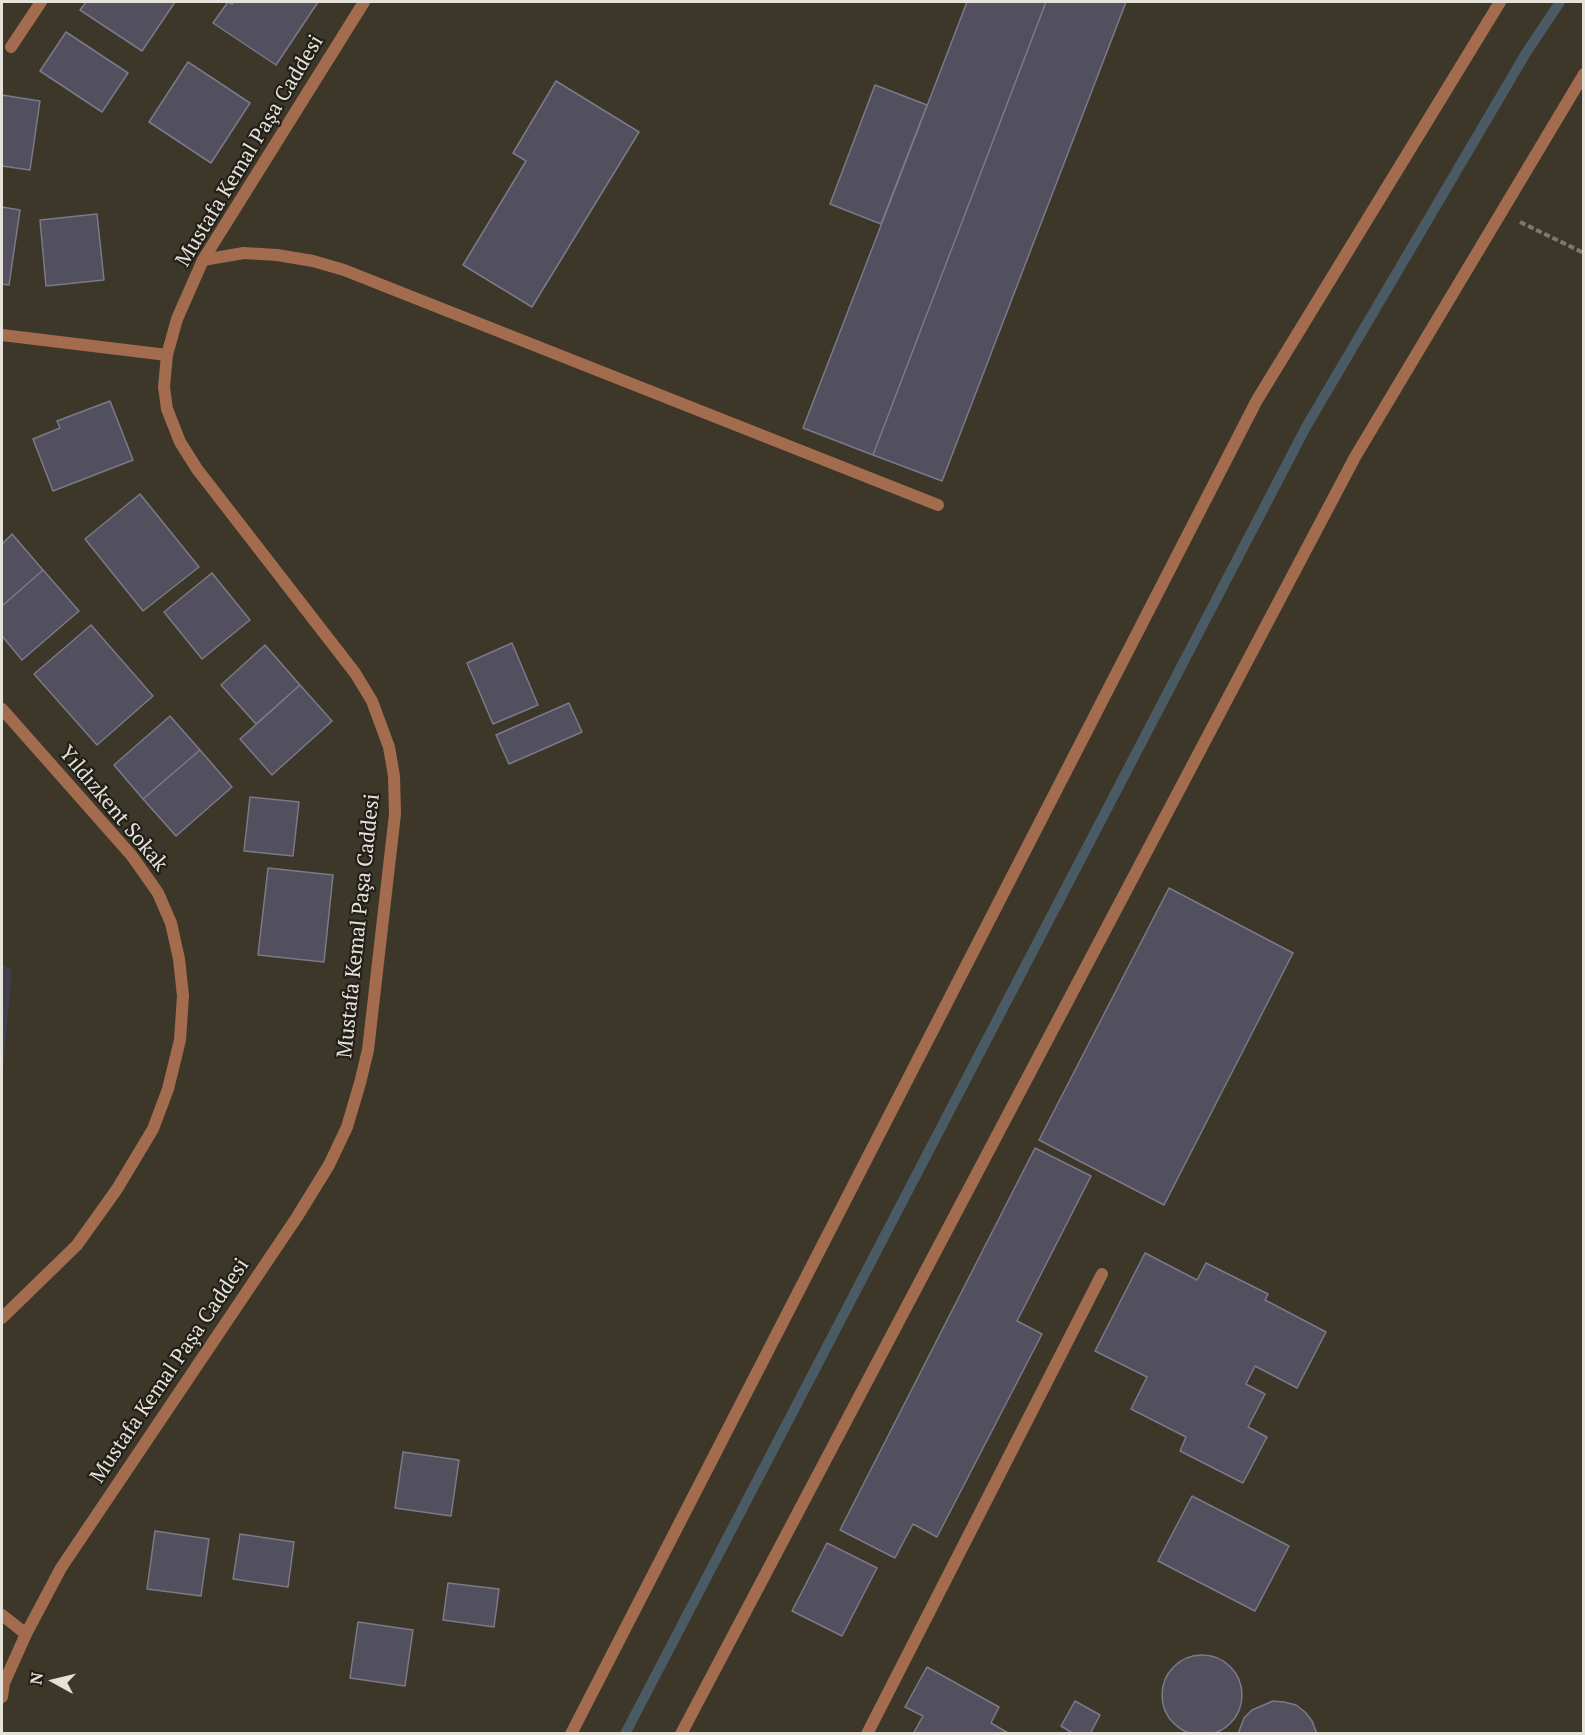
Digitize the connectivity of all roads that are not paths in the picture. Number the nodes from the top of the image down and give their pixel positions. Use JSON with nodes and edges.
{"nodes":[{"id":1,"x":41,"y":2,"type":"edge"},
{"id":2,"x":364,"y":2,"type":"edge"},
{"id":3,"x":1500,"y":2,"type":"edge"},
{"id":4,"x":11,"y":47,"type":"dead end"},
{"id":5,"x":1584,"y":74,"type":"edge"},
{"id":6,"x":203,"y":260,"type":"junction"},
{"id":7,"x":2,"y":336,"type":"edge"},
{"id":8,"x":167,"y":355,"type":"junction"},
{"id":9,"x":938,"y":506,"type":"dead end"},
{"id":10,"x":2,"y":709,"type":"edge"},
{"id":11,"x":1102,"y":1274,"type":"dead end"},
{"id":12,"x":2,"y":1318,"type":"edge"},
{"id":13,"x":2,"y":1615,"type":"edge"},
{"id":14,"x":26,"y":1634,"type":"junction"},
{"id":15,"x":2,"y":1697,"type":"edge"},
{"id":16,"x":571,"y":1734,"type":"edge"},
{"id":17,"x":681,"y":1734,"type":"edge"},
{"id":18,"x":867,"y":1734,"type":"edge"}],
"edges":[{"from":1,"to":4,"type":"street"},
{"from":2,"to":6,"type":"street","name":"Mustafa Kemal Paşa Caddesi"},
{"from":3,"to":16,"type":"street"},
{"from":5,"to":17,"type":"street"},
{"from":6,"to":8,"type":"street","name":"Mustafa Kemal Paşa Caddesi"},
{"from":6,"to":9,"type":"street"},
{"from":7,"to":8,"type":"street"},
{"from":8,"to":14,"type":"street","name":"Mustafa Kemal Paşa Caddesi"},
{"from":10,"to":12,"type":"street","name":"Yıldızkent Sokak"},
{"from":11,"to":18,"type":"street"},
{"from":13,"to":14,"type":"street"},
{"from":14,"to":15,"type":"street","name":"Mustafa Kemal Paşa Caddesi"}]}
